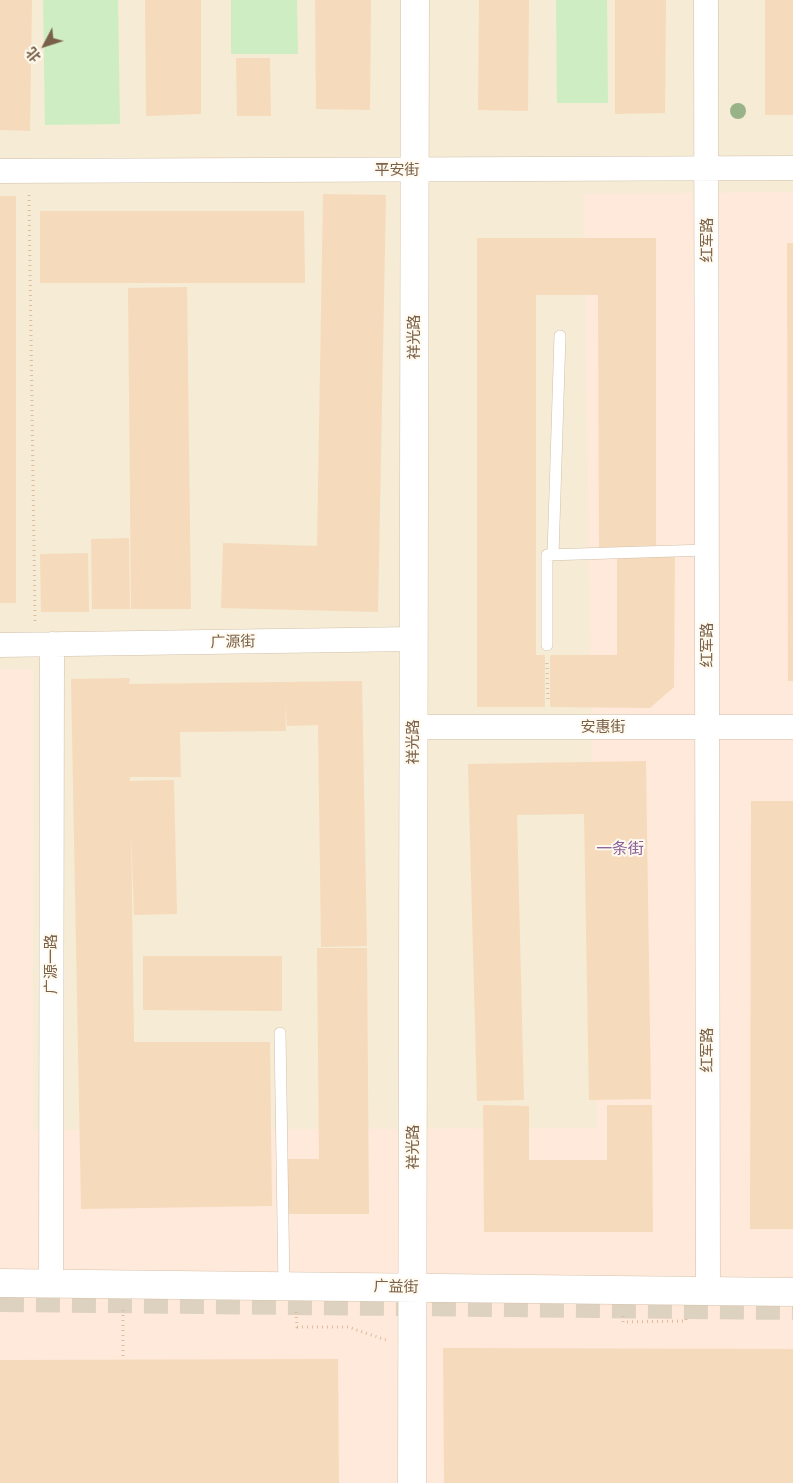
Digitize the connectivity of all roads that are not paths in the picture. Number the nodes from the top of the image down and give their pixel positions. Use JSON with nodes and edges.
{"nodes":[{"id":1,"x":415,"y":0,"type":"edge"},
{"id":2,"x":706,"y":0,"type":"edge"},
{"id":3,"x":707,"y":168,"type":"junction"},
{"id":4,"x":793,"y":168,"type":"edge"},
{"id":5,"x":414,"y":170,"type":"junction"},
{"id":6,"x":0,"y":171,"type":"edge"},
{"id":7,"x":560,"y":336,"type":"dead end"},
{"id":8,"x":707,"y":550,"type":"junction"},
{"id":9,"x":553,"y":555,"type":"junction"},
{"id":10,"x":414,"y":639,"type":"junction"},
{"id":11,"x":44,"y":644,"type":"junction"},
{"id":12,"x":0,"y":645,"type":"edge"},
{"id":13,"x":547,"y":645,"type":"road end"},
{"id":14,"x":414,"y":727,"type":"junction"},
{"id":15,"x":707,"y":727,"type":"junction"},
{"id":16,"x":793,"y":727,"type":"edge"},
{"id":17,"x":280,"y":1033,"type":"dead end"},
{"id":18,"x":0,"y":1283,"type":"edge"},
{"id":19,"x":51,"y":1284,"type":"junction"},
{"id":20,"x":413,"y":1288,"type":"junction"},
{"id":21,"x":708,"y":1291,"type":"junction"},
{"id":22,"x":793,"y":1292,"type":"edge"},
{"id":23,"x":290,"y":1295,"type":"junction"},
{"id":24,"x":412,"y":1483,"type":"edge"}],
"edges":[{"from":1,"to":5,"type":"street","name":"祥光路"},
{"from":2,"to":3,"type":"street","name":"红军路"},
{"from":3,"to":4,"type":"street","name":"平安街"},
{"from":3,"to":5,"type":"street","name":"平安街"},
{"from":3,"to":8,"type":"street","name":"红军路"},
{"from":5,"to":6,"type":"street","name":"平安街"},
{"from":5,"to":10,"type":"street","name":"祥光路"},
{"from":7,"to":9,"type":"lane"},
{"from":8,"to":9,"type":"lane"},
{"from":8,"to":15,"type":"street","name":"红军路"},
{"from":9,"to":13,"type":"lane"},
{"from":10,"to":11,"type":"street","name":"广源街"},
{"from":10,"to":14,"type":"street","name":"祥光路"},
{"from":11,"to":12,"type":"street","name":"广源街"},
{"from":11,"to":19,"type":"street","name":"广源一路"},
{"from":14,"to":15,"type":"street","name":"安惠街"},
{"from":14,"to":20,"type":"street","name":"祥光路"},
{"from":15,"to":16,"type":"street","name":"安惠街"},
{"from":15,"to":21,"type":"street","name":"红军路"},
{"from":17,"to":23,"type":"lane"},
{"from":18,"to":19,"type":"street","name":"广益街"},
{"from":19,"to":23,"type":"street","name":"广益街"},
{"from":20,"to":21,"type":"street","name":"广益街"},
{"from":20,"to":23,"type":"street","name":"广益街"},
{"from":20,"to":24,"type":"street","name":"祥光路"},
{"from":21,"to":22,"type":"street","name":"广益街"}]}
